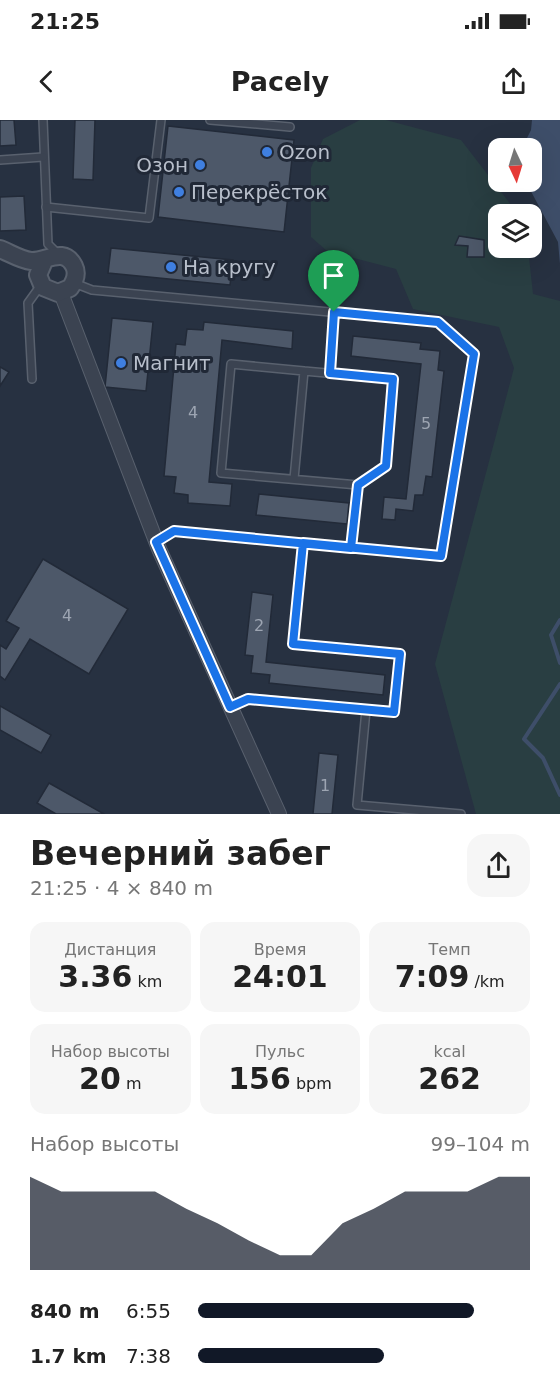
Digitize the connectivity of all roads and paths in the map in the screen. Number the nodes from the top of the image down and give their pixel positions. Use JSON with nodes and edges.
{"nodes":[{"id":1,"x":43,"y":120,"type":"edge"},
{"id":2,"x":161,"y":120,"type":"edge"},
{"id":3,"x":210,"y":120,"type":"edge"},
{"id":4,"x":290,"y":128,"type":"dead end"},
{"id":5,"x":43,"y":157,"type":"junction"},
{"id":6,"x":0,"y":160,"type":"edge"},
{"id":7,"x":46,"y":207,"type":"junction"},
{"id":8,"x":0,"y":249,"type":"edge"},
{"id":9,"x":42,"y":267,"type":"junction"},
{"id":10,"x":67,"y":288,"type":"junction"},
{"id":11,"x":334,"y":312,"type":"junction"},
{"id":12,"x":304,"y":371,"type":"junction"},
{"id":13,"x":330,"y":373,"type":"junction"},
{"id":14,"x":32,"y":379,"type":"dead end"},
{"id":15,"x":294,"y":479,"type":"junction"},
{"id":16,"x":358,"y":485,"type":"junction"},
{"id":17,"x":156,"y":542,"type":"junction"},
{"id":18,"x":303,"y":543,"type":"junction"},
{"id":19,"x":351,"y":548,"type":"junction"},
{"id":20,"x":230,"y":707,"type":"junction"},
{"id":21,"x":366,"y":710,"type":"junction"},
{"id":22,"x":279,"y":814,"type":"edge"},
{"id":23,"x":461,"y":814,"type":"edge"}],
"edges":[{"from":1,"to":5,"type":"lane"},
{"from":2,"to":7,"type":"lane"},
{"from":3,"to":4,"type":"lane"},
{"from":5,"to":6,"type":"lane"},
{"from":5,"to":7,"type":"lane"},
{"from":7,"to":9,"type":"lane"},
{"from":8,"to":9,"type":"street"},
{"from":9,"to":10,"type":"street"},
{"from":9,"to":10,"type":"street"},
{"from":9,"to":14,"type":"lane"},
{"from":10,"to":11,"type":"lane"},
{"from":10,"to":17,"type":"street"},
{"from":11,"to":13,"type":"lane"},
{"from":11,"to":19,"type":"lane"},
{"from":12,"to":13,"type":"lane"},
{"from":12,"to":15,"type":"lane"},
{"from":12,"to":15,"type":"lane"},
{"from":13,"to":16,"type":"lane"},
{"from":15,"to":16,"type":"lane"},
{"from":16,"to":19,"type":"lane"},
{"from":17,"to":18,"type":"lane"},
{"from":17,"to":20,"type":"street"},
{"from":18,"to":19,"type":"lane"},
{"from":18,"to":21,"type":"lane"},
{"from":20,"to":21,"type":"lane"},
{"from":20,"to":22,"type":"street"},
{"from":21,"to":23,"type":"lane"}]}
